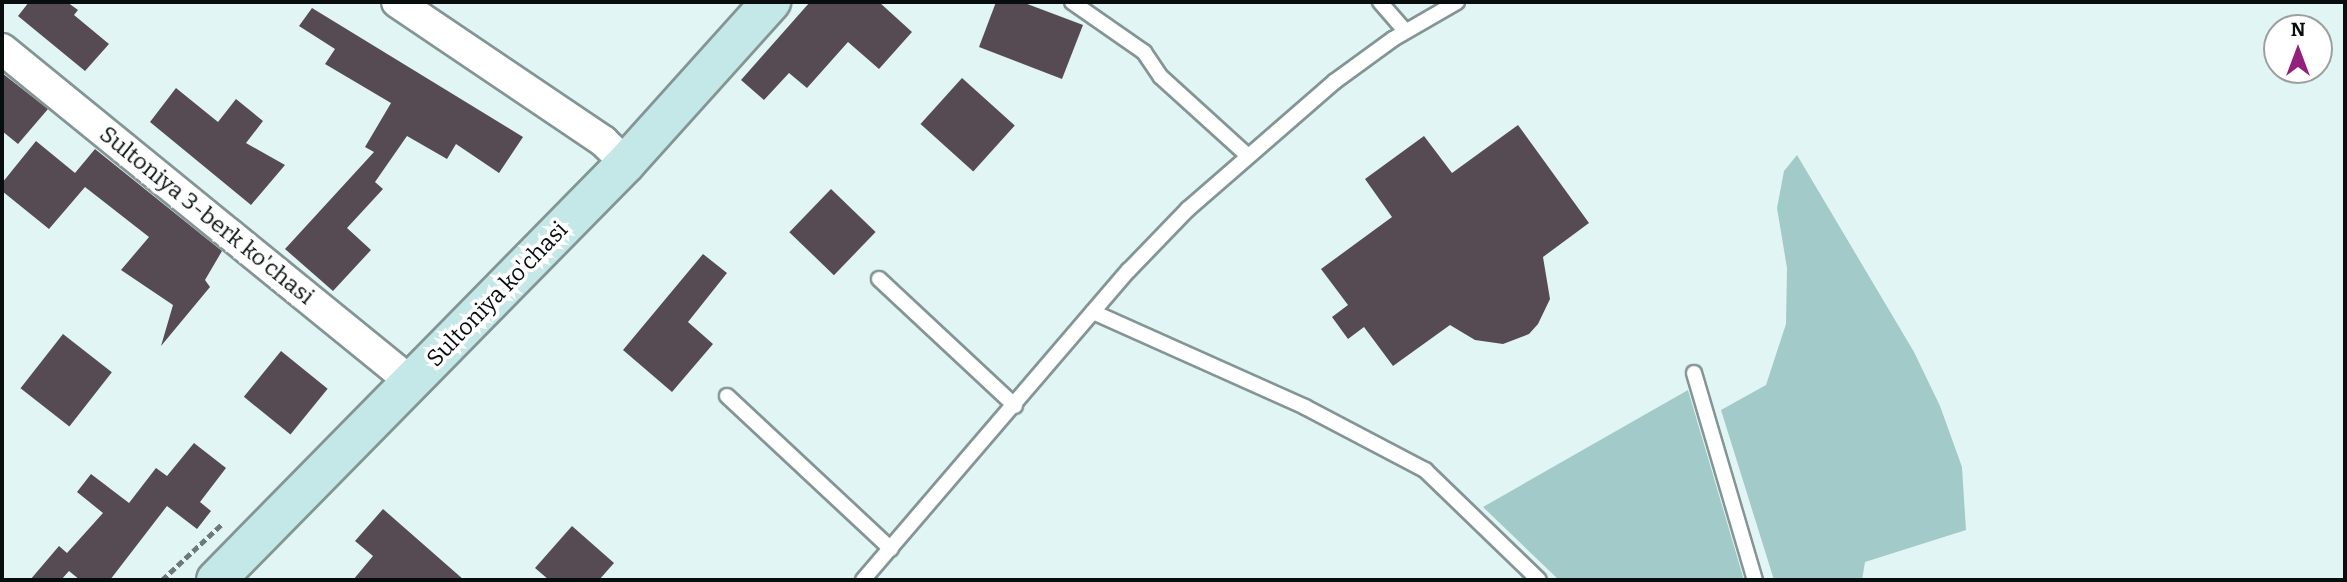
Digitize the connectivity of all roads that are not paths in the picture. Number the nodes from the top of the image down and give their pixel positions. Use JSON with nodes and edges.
{"nodes":[{"id":1,"x":397,"y":2,"type":"edge"},
{"id":2,"x":1072,"y":2,"type":"edge"},
{"id":3,"x":1380,"y":2,"type":"edge"},
{"id":4,"x":1457,"y":2,"type":"edge"},
{"id":5,"x":767,"y":3,"type":"edge"},
{"id":6,"x":1405,"y":32,"type":"junction"},
{"id":7,"x":2,"y":48,"type":"edge"},
{"id":8,"x":1247,"y":155,"type":"junction"},
{"id":9,"x":626,"y":163,"type":"junction"},
{"id":10,"x":879,"y":279,"type":"dead end"},
{"id":11,"x":1093,"y":312,"type":"junction"},
{"id":12,"x":1693,"y":373,"type":"dead end"},
{"id":13,"x":411,"y":382,"type":"junction"},
{"id":14,"x":727,"y":396,"type":"dead end"},
{"id":15,"x":1015,"y":406,"type":"junction"},
{"id":16,"x":891,"y":549,"type":"junction"},
{"id":17,"x":216,"y":580,"type":"edge"},
{"id":18,"x":863,"y":580,"type":"edge"},
{"id":19,"x":1539,"y":580,"type":"edge"},
{"id":20,"x":1755,"y":580,"type":"edge"}],
"edges":[{"from":1,"to":9,"type":"street"},
{"from":2,"to":8,"type":"lane"},
{"from":3,"to":6,"type":"lane"},
{"from":4,"to":6,"type":"lane"},
{"from":5,"to":9,"type":"street","name":"Sultoniya ko'chasi"},
{"from":6,"to":8,"type":"lane"},
{"from":7,"to":13,"type":"street","name":"Sultoniya 3-berk ko'chasi"},
{"from":8,"to":11,"type":"lane"},
{"from":9,"to":13,"type":"street","name":"Sultoniya ko'chasi"},
{"from":10,"to":15,"type":"lane"},
{"from":11,"to":15,"type":"lane"},
{"from":11,"to":19,"type":"lane"},
{"from":12,"to":20,"type":"lane"},
{"from":13,"to":17,"type":"street","name":"Sultoniya ko'chasi"},
{"from":14,"to":16,"type":"lane"},
{"from":15,"to":16,"type":"lane"},
{"from":16,"to":18,"type":"lane"}]}
